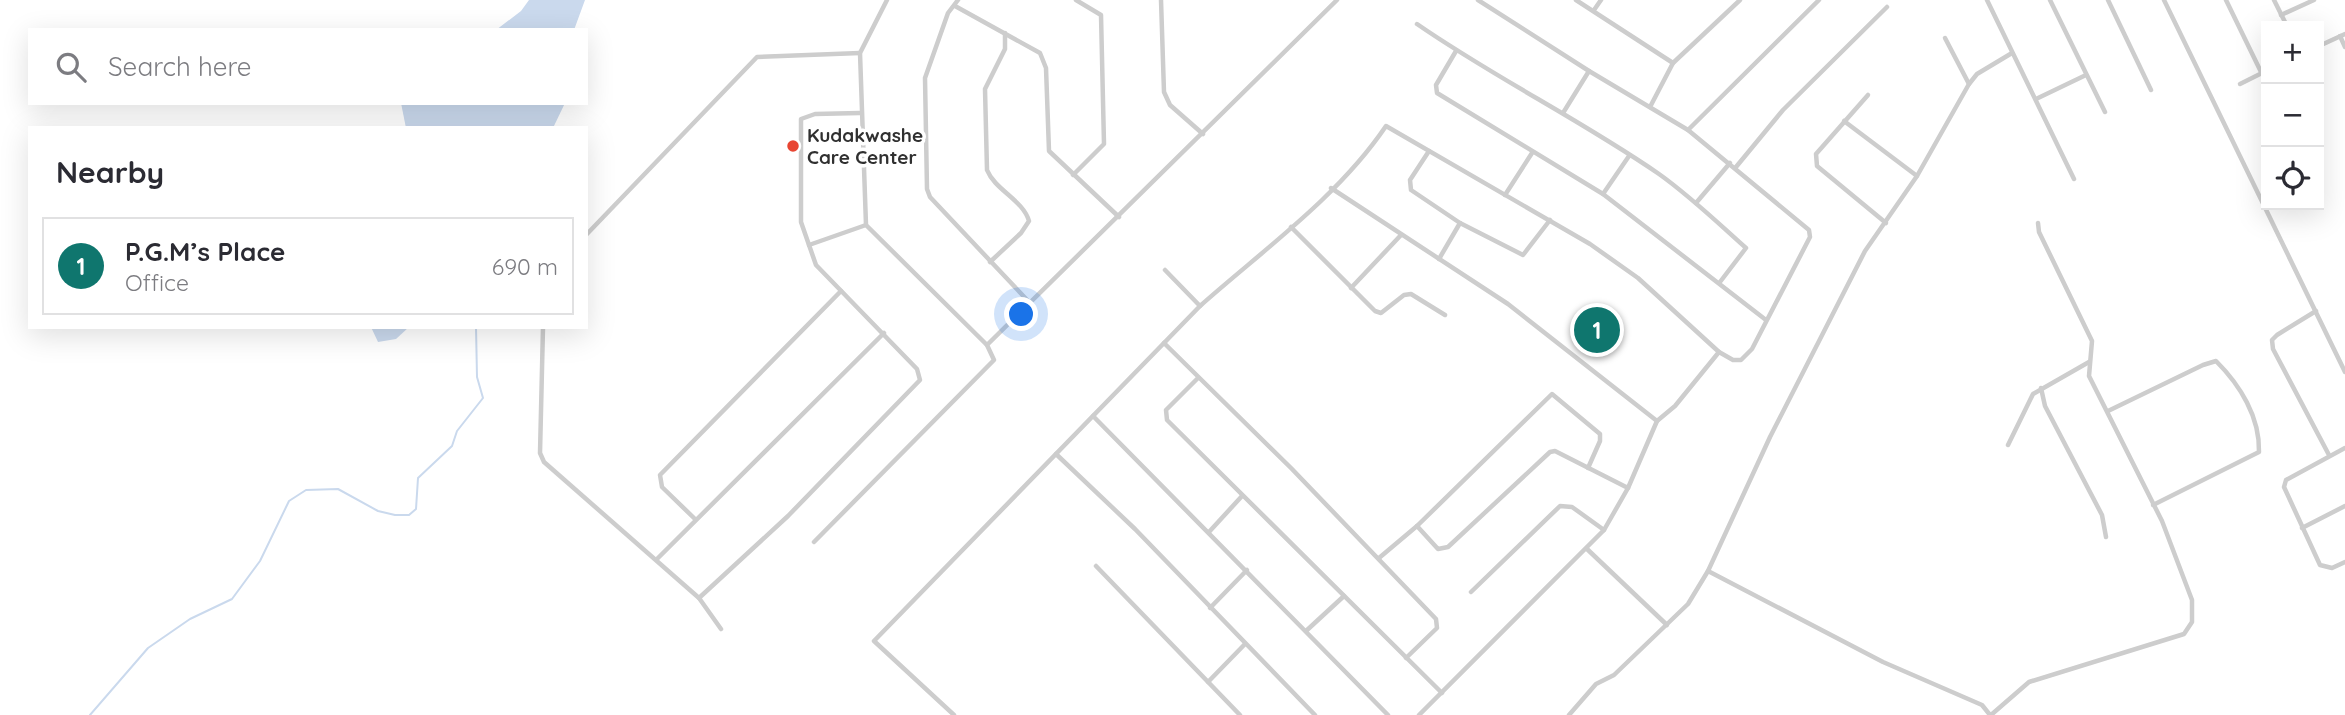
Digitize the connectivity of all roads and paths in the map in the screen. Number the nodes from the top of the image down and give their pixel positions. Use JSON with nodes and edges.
{"nodes":[{"id":1,"x":887,"y":0,"type":"edge"},
{"id":2,"x":958,"y":0,"type":"edge"},
{"id":3,"x":1076,"y":0,"type":"edge"},
{"id":4,"x":1161,"y":0,"type":"edge"},
{"id":5,"x":1337,"y":0,"type":"edge"},
{"id":6,"x":1478,"y":0,"type":"edge"},
{"id":7,"x":1576,"y":0,"type":"edge"},
{"id":8,"x":1601,"y":0,"type":"edge"},
{"id":9,"x":1740,"y":0,"type":"edge"},
{"id":10,"x":1819,"y":0,"type":"edge"},
{"id":11,"x":1987,"y":0,"type":"edge"},
{"id":12,"x":2050,"y":0,"type":"edge"},
{"id":13,"x":2108,"y":0,"type":"edge"},
{"id":14,"x":2164,"y":0,"type":"edge"},
{"id":15,"x":2226,"y":0,"type":"edge"},
{"id":16,"x":2274,"y":0,"type":"edge"},
{"id":17,"x":2314,"y":0,"type":"edge"},
{"id":18,"x":955,"y":6,"type":"junction"},
{"id":19,"x":1887,"y":7,"type":"dead end"},
{"id":20,"x":1594,"y":10,"type":"junction"},
{"id":21,"x":2281,"y":15,"type":"junction"},
{"id":22,"x":2284,"y":21,"type":"edge"},
{"id":23,"x":1417,"y":24,"type":"dead end"},
{"id":24,"x":1005,"y":33,"type":"junction"},
{"id":25,"x":2342,"y":35,"type":"edge"},
{"id":26,"x":1945,"y":38,"type":"dead end"},
{"id":27,"x":2324,"y":44,"type":"edge"},
{"id":28,"x":2345,"y":47,"type":"edge"},
{"id":29,"x":1456,"y":51,"type":"junction"},
{"id":30,"x":860,"y":53,"type":"junction"},
{"id":31,"x":2012,"y":53,"type":"junction"},
{"id":32,"x":1673,"y":63,"type":"junction"},
{"id":33,"x":2261,"y":66,"type":"edge"},
{"id":34,"x":1589,"y":71,"type":"junction"},
{"id":35,"x":2261,"y":74,"type":"edge"},
{"id":36,"x":2086,"y":75,"type":"junction"},
{"id":37,"x":1969,"y":84,"type":"junction"},
{"id":38,"x":2240,"y":84,"type":"dead end"},
{"id":39,"x":2151,"y":90,"type":"dead end"},
{"id":40,"x":1868,"y":95,"type":"dead end"},
{"id":41,"x":2036,"y":99,"type":"junction"},
{"id":42,"x":1650,"y":107,"type":"junction"},
{"id":43,"x":2105,"y":112,"type":"dead end"},
{"id":44,"x":860,"y":113,"type":"junction"},
{"id":45,"x":1563,"y":113,"type":"junction"},
{"id":46,"x":1844,"y":121,"type":"junction"},
{"id":47,"x":1688,"y":130,"type":"junction"},
{"id":48,"x":1203,"y":134,"type":"junction"},
{"id":49,"x":1429,"y":150,"type":"junction"},
{"id":50,"x":1532,"y":153,"type":"junction"},
{"id":51,"x":1629,"y":156,"type":"junction"},
{"id":52,"x":1730,"y":163,"type":"junction"},
{"id":53,"x":1736,"y":167,"type":"junction"},
{"id":54,"x":1073,"y":175,"type":"junction"},
{"id":55,"x":1917,"y":176,"type":"junction"},
{"id":56,"x":2074,"y":179,"type":"dead end"},
{"id":57,"x":1331,"y":188,"type":"junction"},
{"id":58,"x":1603,"y":194,"type":"junction"},
{"id":59,"x":1505,"y":195,"type":"junction"},
{"id":60,"x":1696,"y":202,"type":"junction"},
{"id":61,"x":1119,"y":217,"type":"junction"},
{"id":62,"x":1550,"y":220,"type":"junction"},
{"id":63,"x":1460,"y":223,"type":"junction"},
{"id":64,"x":1886,"y":223,"type":"junction"},
{"id":65,"x":2038,"y":223,"type":"dead end"},
{"id":66,"x":866,"y":225,"type":"junction"},
{"id":67,"x":1291,"y":227,"type":"junction"},
{"id":68,"x":588,"y":233,"type":"edge"},
{"id":69,"x":1401,"y":235,"type":"junction"},
{"id":70,"x":809,"y":245,"type":"junction"},
{"id":71,"x":1439,"y":259,"type":"junction"},
{"id":72,"x":990,"y":262,"type":"junction"},
{"id":73,"x":1165,"y":270,"type":"dead end"},
{"id":74,"x":1720,"y":282,"type":"junction"},
{"id":75,"x":1351,"y":288,"type":"junction"},
{"id":76,"x":841,"y":291,"type":"junction"},
{"id":77,"x":1028,"y":302,"type":"junction"},
{"id":78,"x":1200,"y":306,"type":"junction"},
{"id":79,"x":2316,"y":311,"type":"junction"},
{"id":80,"x":1445,"y":315,"type":"dead end"},
{"id":81,"x":1766,"y":320,"type":"junction"},
{"id":82,"x":544,"y":329,"type":"edge"},
{"id":83,"x":884,"y":333,"type":"junction"},
{"id":84,"x":1164,"y":343,"type":"junction"},
{"id":85,"x":987,"y":345,"type":"junction"},
{"id":86,"x":1719,"y":352,"type":"junction"},
{"id":87,"x":2090,"y":361,"type":"junction"},
{"id":88,"x":2345,"y":372,"type":"edge"},
{"id":89,"x":1198,"y":378,"type":"junction"},
{"id":90,"x":2041,"y":388,"type":"junction"},
{"id":91,"x":2108,"y":411,"type":"junction"},
{"id":92,"x":1093,"y":416,"type":"junction"},
{"id":93,"x":1657,"y":421,"type":"junction"},
{"id":94,"x":2008,"y":445,"type":"dead end"},
{"id":95,"x":2345,"y":448,"type":"edge"},
{"id":96,"x":1056,"y":454,"type":"junction"},
{"id":97,"x":2329,"y":455,"type":"junction"},
{"id":98,"x":1588,"y":468,"type":"junction"},
{"id":99,"x":1628,"y":488,"type":"junction"},
{"id":100,"x":1242,"y":496,"type":"junction"},
{"id":101,"x":2153,"y":505,"type":"junction"},
{"id":102,"x":2345,"y":506,"type":"edge"},
{"id":103,"x":695,"y":519,"type":"junction"},
{"id":104,"x":1417,"y":526,"type":"junction"},
{"id":105,"x":2302,"y":528,"type":"junction"},
{"id":106,"x":1604,"y":530,"type":"junction"},
{"id":107,"x":1209,"y":531,"type":"junction"},
{"id":108,"x":2106,"y":537,"type":"dead end"},
{"id":109,"x":814,"y":542,"type":"dead end"},
{"id":110,"x":1587,"y":549,"type":"junction"},
{"id":111,"x":657,"y":558,"type":"junction"},
{"id":112,"x":1379,"y":558,"type":"junction"},
{"id":113,"x":2345,"y":562,"type":"edge"},
{"id":114,"x":1096,"y":566,"type":"dead end"},
{"id":115,"x":1247,"y":570,"type":"junction"},
{"id":116,"x":1708,"y":572,"type":"junction"},
{"id":117,"x":1471,"y":592,"type":"dead end"},
{"id":118,"x":1345,"y":596,"type":"junction"},
{"id":119,"x":699,"y":598,"type":"junction"},
{"id":120,"x":1210,"y":608,"type":"junction"},
{"id":121,"x":1668,"y":625,"type":"junction"},
{"id":122,"x":721,"y":629,"type":"dead end"},
{"id":123,"x":1306,"y":631,"type":"junction"},
{"id":124,"x":1245,"y":643,"type":"junction"},
{"id":125,"x":1406,"y":658,"type":"junction"},
{"id":126,"x":1208,"y":682,"type":"junction"},
{"id":127,"x":1442,"y":694,"type":"junction"},
{"id":128,"x":954,"y":715,"type":"edge"},
{"id":129,"x":1240,"y":715,"type":"edge"},
{"id":130,"x":1315,"y":715,"type":"edge"},
{"id":131,"x":1388,"y":715,"type":"edge"},
{"id":132,"x":1419,"y":715,"type":"edge"},
{"id":133,"x":1569,"y":715,"type":"edge"},
{"id":134,"x":1990,"y":715,"type":"edge"}],
"edges":[{"from":1,"to":30,"type":"street"},
{"from":2,"to":18,"type":"street"},
{"from":3,"to":54,"type":"street"},
{"from":4,"to":48,"type":"street"},
{"from":5,"to":48,"type":"street"},
{"from":6,"to":34,"type":"street"},
{"from":7,"to":20,"type":"street"},
{"from":8,"to":20,"type":"street"},
{"from":9,"to":32,"type":"street"},
{"from":10,"to":47,"type":"street"},
{"from":11,"to":31,"type":"street"},
{"from":12,"to":36,"type":"street"},
{"from":13,"to":39,"type":"street"},
{"from":14,"to":79,"type":"street"},
{"from":15,"to":33,"type":"street"},
{"from":16,"to":21,"type":"street"},
{"from":17,"to":21,"type":"street"},
{"from":18,"to":24,"type":"street"},
{"from":18,"to":72,"type":"street"},
{"from":19,"to":53,"type":"street"},
{"from":20,"to":32,"type":"street"},
{"from":21,"to":22,"type":"street"},
{"from":23,"to":29,"type":"street"},
{"from":24,"to":54,"type":"street"},
{"from":24,"to":72,"type":"street"},
{"from":25,"to":27,"type":"street"},
{"from":25,"to":28,"type":"street"},
{"from":26,"to":37,"type":"street"},
{"from":29,"to":45,"type":"street"},
{"from":29,"to":50,"type":"street"},
{"from":30,"to":44,"type":"street"},
{"from":30,"to":68,"type":"street"},
{"from":31,"to":37,"type":"street"},
{"from":31,"to":41,"type":"street"},
{"from":32,"to":42,"type":"street"},
{"from":34,"to":42,"type":"street"},
{"from":34,"to":45,"type":"street"},
{"from":35,"to":38,"type":"street"},
{"from":36,"to":41,"type":"street"},
{"from":36,"to":43,"type":"street"},
{"from":37,"to":55,"type":"street"},
{"from":40,"to":46,"type":"street"},
{"from":41,"to":56,"type":"street"},
{"from":42,"to":47,"type":"street"},
{"from":44,"to":66,"type":"street"},
{"from":44,"to":70,"type":"street"},
{"from":45,"to":51,"type":"street"},
{"from":46,"to":55,"type":"street"},
{"from":46,"to":64,"type":"street"},
{"from":47,"to":52,"type":"street"},
{"from":48,"to":61,"type":"street"},
{"from":49,"to":57,"type":"street"},
{"from":49,"to":59,"type":"street"},
{"from":49,"to":63,"type":"street"},
{"from":50,"to":58,"type":"street"},
{"from":50,"to":59,"type":"street"},
{"from":51,"to":58,"type":"street"},
{"from":51,"to":60,"type":"street"},
{"from":52,"to":53,"type":"street"},
{"from":52,"to":60,"type":"street"},
{"from":53,"to":81,"type":"street"},
{"from":54,"to":61,"type":"street"},
{"from":55,"to":64,"type":"street"},
{"from":57,"to":67,"type":"street"},
{"from":57,"to":69,"type":"street"},
{"from":58,"to":74,"type":"street"},
{"from":59,"to":62,"type":"street"},
{"from":60,"to":74,"type":"street"},
{"from":61,"to":77,"type":"street"},
{"from":62,"to":63,"type":"street"},
{"from":62,"to":86,"type":"street"},
{"from":63,"to":71,"type":"street"},
{"from":64,"to":116,"type":"street"},
{"from":65,"to":87,"type":"street"},
{"from":66,"to":70,"type":"street"},
{"from":66,"to":85,"type":"street"},
{"from":67,"to":75,"type":"street"},
{"from":67,"to":78,"type":"street"},
{"from":69,"to":71,"type":"street"},
{"from":69,"to":75,"type":"street"},
{"from":70,"to":76,"type":"street"},
{"from":71,"to":93,"type":"street"},
{"from":72,"to":77,"type":"street"},
{"from":73,"to":78,"type":"street"},
{"from":74,"to":81,"type":"street"},
{"from":75,"to":80,"type":"street"},
{"from":76,"to":83,"type":"street"},
{"from":76,"to":103,"type":"street"},
{"from":77,"to":85,"type":"street"},
{"from":78,"to":84,"type":"street"},
{"from":79,"to":88,"type":"street"},
{"from":79,"to":97,"type":"street"},
{"from":81,"to":86,"type":"street"},
{"from":82,"to":111,"type":"street"},
{"from":83,"to":103,"type":"street"},
{"from":83,"to":119,"type":"street"},
{"from":84,"to":89,"type":"street"},
{"from":84,"to":92,"type":"street"},
{"from":85,"to":109,"type":"street"},
{"from":86,"to":93,"type":"street"},
{"from":87,"to":90,"type":"street"},
{"from":87,"to":91,"type":"street"},
{"from":89,"to":100,"type":"street"},
{"from":89,"to":112,"type":"street"},
{"from":90,"to":94,"type":"street"},
{"from":90,"to":108,"type":"street"},
{"from":91,"to":101,"type":"street"},
{"from":91,"to":101,"type":"street"},
{"from":92,"to":96,"type":"street"},
{"from":92,"to":107,"type":"street"},
{"from":93,"to":99,"type":"street"},
{"from":95,"to":97,"type":"street"},
{"from":96,"to":120,"type":"street"},
{"from":96,"to":128,"type":"street"},
{"from":97,"to":105,"type":"street"},
{"from":98,"to":99,"type":"street"},
{"from":98,"to":104,"type":"street"},
{"from":98,"to":104,"type":"street"},
{"from":99,"to":106,"type":"street"},
{"from":100,"to":107,"type":"street"},
{"from":100,"to":118,"type":"street"},
{"from":101,"to":134,"type":"street"},
{"from":102,"to":105,"type":"street"},
{"from":103,"to":111,"type":"street"},
{"from":104,"to":112,"type":"street"},
{"from":105,"to":113,"type":"street"},
{"from":106,"to":110,"type":"street"},
{"from":106,"to":117,"type":"street"},
{"from":107,"to":115,"type":"street"},
{"from":110,"to":121,"type":"street"},
{"from":110,"to":127,"type":"street"},
{"from":111,"to":119,"type":"street"},
{"from":112,"to":125,"type":"street"},
{"from":114,"to":126,"type":"street"},
{"from":115,"to":120,"type":"street"},
{"from":115,"to":123,"type":"street"},
{"from":116,"to":121,"type":"street"},
{"from":116,"to":134,"type":"street"},
{"from":118,"to":123,"type":"street"},
{"from":118,"to":125,"type":"street"},
{"from":119,"to":122,"type":"street"},
{"from":120,"to":124,"type":"street"},
{"from":121,"to":133,"type":"street"},
{"from":123,"to":131,"type":"street"},
{"from":124,"to":126,"type":"street"},
{"from":124,"to":130,"type":"street"},
{"from":125,"to":127,"type":"street"},
{"from":126,"to":129,"type":"street"},
{"from":127,"to":132,"type":"street"}]}
